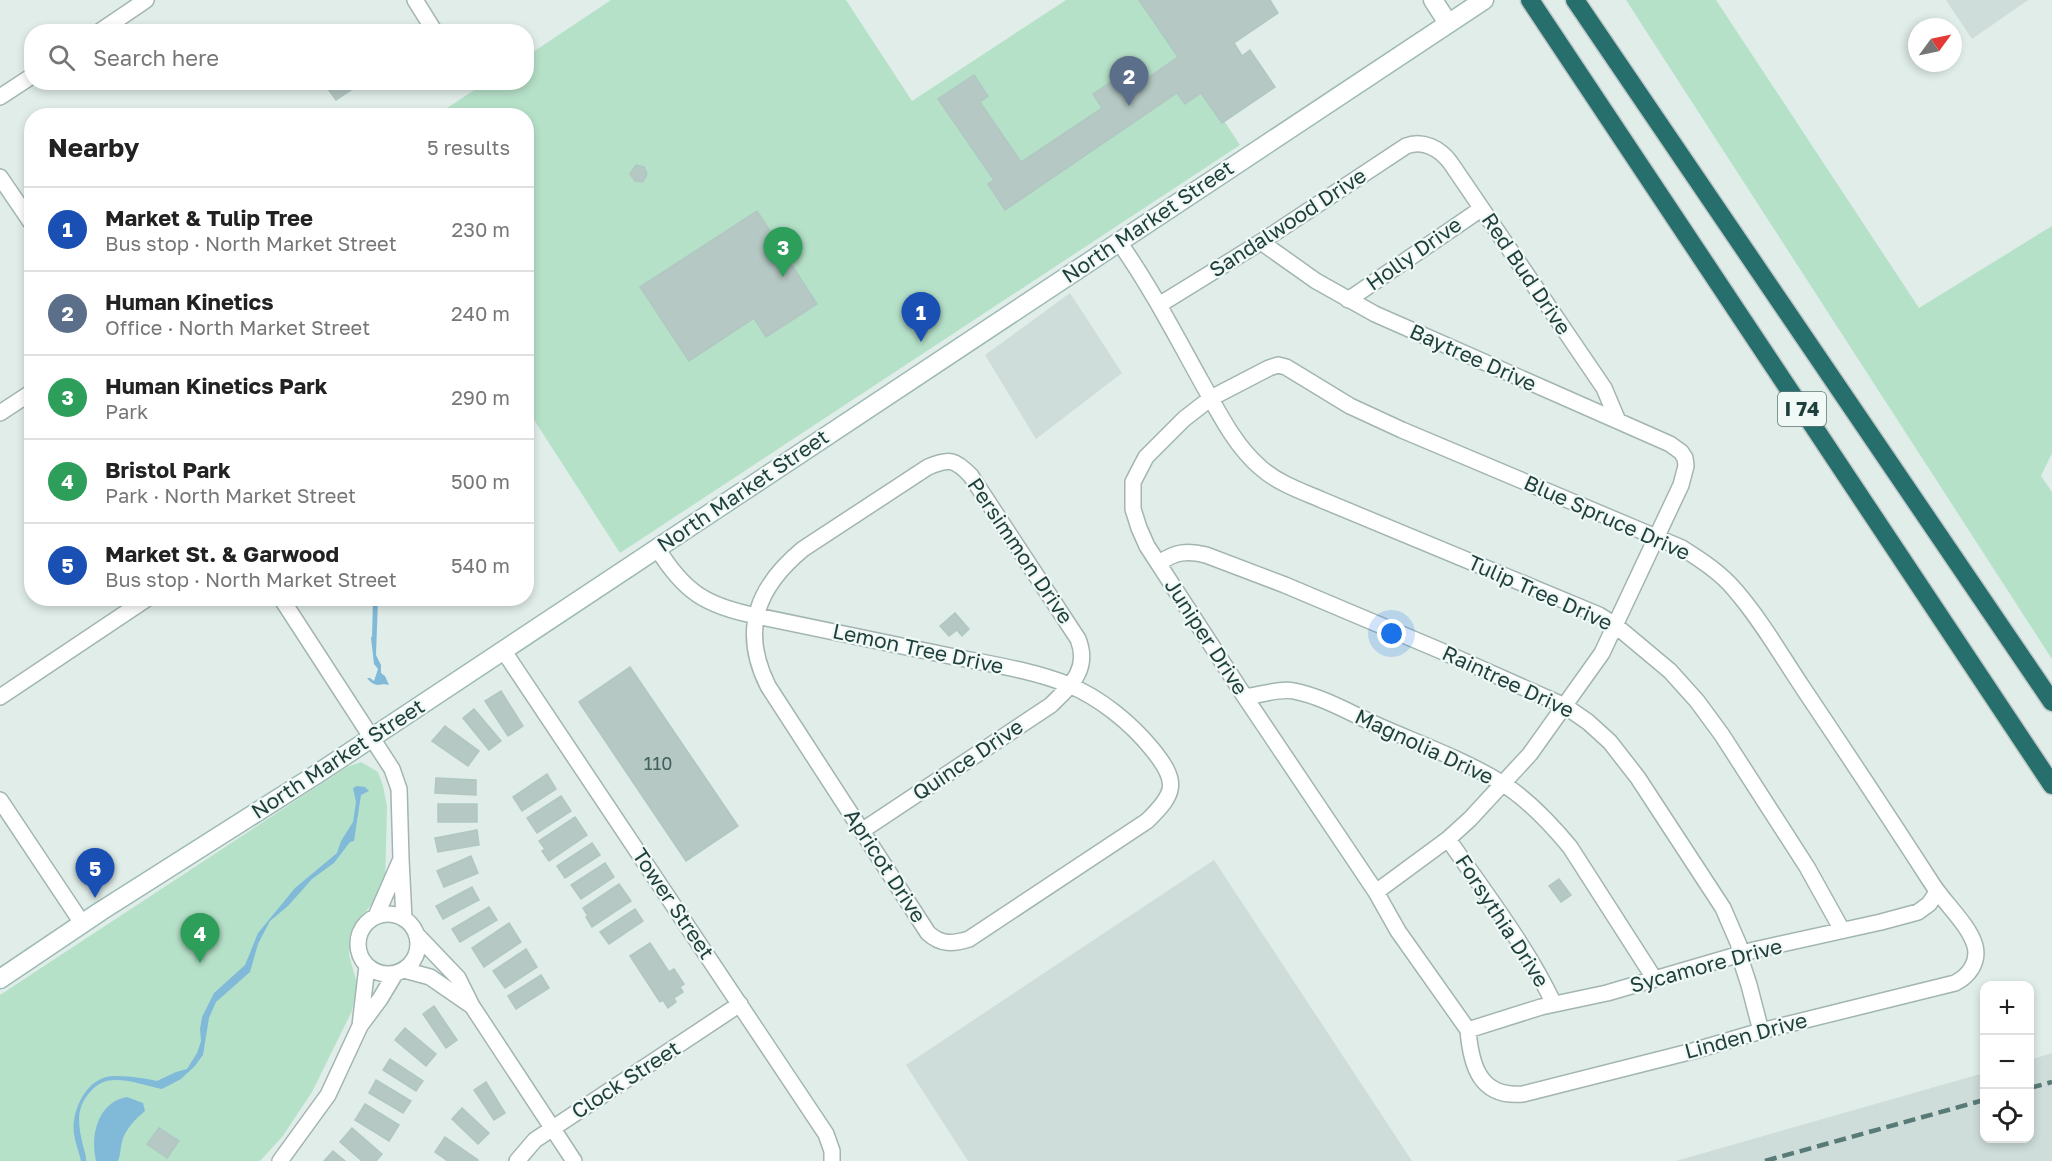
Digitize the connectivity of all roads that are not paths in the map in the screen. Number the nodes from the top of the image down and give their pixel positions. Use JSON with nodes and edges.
{"nodes":[{"id":1,"x":146,"y":0,"type":"edge"},
{"id":2,"x":415,"y":0,"type":"edge"},
{"id":3,"x":1433,"y":0,"type":"edge"},
{"id":4,"x":1484,"y":0,"type":"edge"},
{"id":5,"x":1530,"y":0,"type":"edge"},
{"id":6,"x":1579,"y":7,"type":"edge"},
{"id":7,"x":1448,"y":23,"type":"junction"},
{"id":8,"x":111,"y":24,"type":"edge"},
{"id":9,"x":430,"y":24,"type":"edge"},
{"id":10,"x":24,"y":81,"type":"edge"},
{"id":11,"x":0,"y":97,"type":"edge"},
{"id":12,"x":1418,"y":144,"type":"joint"},
{"id":13,"x":0,"y":177,"type":"edge"},
{"id":14,"x":1481,"y":209,"type":"junction"},
{"id":15,"x":24,"y":212,"type":"edge"},
{"id":16,"x":1119,"y":242,"type":"junction"},
{"id":17,"x":1261,"y":242,"type":"junction"},
{"id":18,"x":1348,"y":300,"type":"junction"},
{"id":19,"x":1159,"y":305,"type":"junction"},
{"id":20,"x":24,"y":397,"type":"edge"},
{"id":21,"x":1211,"y":398,"type":"junction"},
{"id":22,"x":0,"y":413,"type":"edge"},
{"id":23,"x":1618,"y":421,"type":"junction"},
{"id":24,"x":1656,"y":538,"type":"junction"},
{"id":25,"x":657,"y":548,"type":"junction"},
{"id":26,"x":1159,"y":563,"type":"junction"},
{"id":27,"x":136,"y":606,"type":"edge"},
{"id":28,"x":286,"y":606,"type":"edge"},
{"id":29,"x":757,"y":616,"type":"junction"},
{"id":30,"x":1615,"y":625,"type":"junction"},
{"id":31,"x":503,"y":650,"type":"junction"},
{"id":32,"x":1069,"y":685,"type":"junction"},
{"id":33,"x":0,"y":697,"type":"edge"},
{"id":34,"x":1245,"y":698,"type":"junction"},
{"id":35,"x":2052,"y":702,"type":"edge"},
{"id":36,"x":1565,"y":706,"type":"junction"},
{"id":37,"x":372,"y":737,"type":"junction"},
{"id":38,"x":1169,"y":772,"type":"joint"},
{"id":39,"x":1502,"y":783,"type":"junction"},
{"id":40,"x":2052,"y":785,"type":"edge"},
{"id":41,"x":0,"y":800,"type":"edge"},
{"id":42,"x":863,"y":830,"type":"junction"},
{"id":43,"x":1448,"y":839,"type":"junction"},
{"id":44,"x":401,"y":859,"type":"junction"},
{"id":45,"x":1376,"y":892,"type":"junction"},
{"id":46,"x":1937,"y":892,"type":"junction"},
{"id":47,"x":376,"y":916,"type":"junction"},
{"id":48,"x":404,"y":919,"type":"junction"},
{"id":49,"x":82,"y":923,"type":"junction"},
{"id":50,"x":1842,"y":930,"type":"junction"},
{"id":51,"x":416,"y":934,"type":"junction"},
{"id":52,"x":1739,"y":954,"type":"junction"},
{"id":53,"x":367,"y":966,"type":"junction"},
{"id":54,"x":400,"y":972,"type":"junction"},
{"id":55,"x":1654,"y":978,"type":"junction"},
{"id":56,"x":0,"y":979,"type":"edge"},
{"id":57,"x":740,"y":1004,"type":"junction"},
{"id":58,"x":1554,"y":1004,"type":"junction"},
{"id":59,"x":472,"y":1006,"type":"junction"},
{"id":60,"x":360,"y":1026,"type":"junction"},
{"id":61,"x":1468,"y":1030,"type":"junction"},
{"id":62,"x":1761,"y":1031,"type":"junction"},
{"id":63,"x":552,"y":1128,"type":"junction"},
{"id":64,"x":280,"y":1161,"type":"edge"},
{"id":65,"x":517,"y":1161,"type":"edge"},
{"id":66,"x":574,"y":1161,"type":"edge"},
{"id":67,"x":832,"y":1161,"type":"edge"}],
"edges":[{"from":1,"to":8,"type":"street"},
{"from":2,"to":9,"type":"street"},
{"from":3,"to":7,"type":"main road"},
{"from":4,"to":7,"type":"main road","name":"North Market Street"},
{"from":5,"to":40,"type":"highway","number":"I 74"},
{"from":6,"to":35,"type":"highway","number":"I 74"},
{"from":7,"to":16,"type":"main road","name":"North Market Street"},
{"from":10,"to":11,"type":"street"},
{"from":12,"to":14,"type":"street","name":"Red Bud Drive"},
{"from":12,"to":17,"type":"street","name":"Sandalwood Drive"},
{"from":13,"to":15,"type":"street"},
{"from":14,"to":18,"type":"street","name":"Holly Drive"},
{"from":14,"to":23,"type":"street","name":"Red Bud Drive"},
{"from":16,"to":19,"type":"street"},
{"from":16,"to":25,"type":"main road","name":"North Market Street"},
{"from":17,"to":18,"type":"street","name":"Baytree Drive"},
{"from":17,"to":19,"type":"street","name":"Sandalwood Drive"},
{"from":18,"to":23,"type":"street","name":"Baytree Drive"},
{"from":19,"to":21,"type":"street"},
{"from":20,"to":22,"type":"street"},
{"from":21,"to":24,"type":"street","name":"Blue Spruce Drive"},
{"from":21,"to":26,"type":"street","name":"Juniper Drive"},
{"from":21,"to":30,"type":"street","name":"Tulip Tree Drive"},
{"from":23,"to":24,"type":"street","name":"Baytree Drive"},
{"from":24,"to":30,"type":"street"},
{"from":24,"to":46,"type":"street","name":"Blue Spruce Drive"},
{"from":25,"to":29,"type":"street","name":"Lemon Tree Drive"},
{"from":25,"to":31,"type":"main road","name":"North Market Street"},
{"from":26,"to":34,"type":"street","name":"Juniper Drive"},
{"from":26,"to":36,"type":"street","name":"Raintree Drive"},
{"from":27,"to":33,"type":"street"},
{"from":28,"to":37,"type":"street"},
{"from":29,"to":32,"type":"street","name":"Lemon Tree Drive"},
{"from":29,"to":32,"type":"street","name":"Persimmon Drive"},
{"from":29,"to":42,"type":"street","name":"Apricot Drive"},
{"from":30,"to":36,"type":"street"},
{"from":30,"to":50,"type":"street","name":"Tulip Tree Drive"},
{"from":31,"to":37,"type":"main road","name":"North Market Street"},
{"from":31,"to":57,"type":"street","name":"Tower Street"},
{"from":32,"to":38,"type":"street","name":"Lemon Tree Drive"},
{"from":32,"to":42,"type":"street","name":"Quince Drive"},
{"from":34,"to":39,"type":"street","name":"Magnolia Drive"},
{"from":34,"to":45,"type":"street","name":"Juniper Drive"},
{"from":36,"to":39,"type":"street"},
{"from":36,"to":52,"type":"street","name":"Raintree Drive"},
{"from":37,"to":44,"type":"street"},
{"from":37,"to":49,"type":"main road","name":"North Market Street"},
{"from":38,"to":42,"type":"street","name":"Apricot Drive"},
{"from":39,"to":43,"type":"street"},
{"from":39,"to":55,"type":"street","name":"Magnolia Drive"},
{"from":41,"to":49,"type":"street"},
{"from":43,"to":45,"type":"street"},
{"from":43,"to":58,"type":"street","name":"Forsythia Drive"},
{"from":44,"to":47,"type":"street"},
{"from":44,"to":48,"type":"street"},
{"from":45,"to":61,"type":"street","name":"Juniper Drive"},
{"from":46,"to":50,"type":"street","name":"Sycamore Drive"},
{"from":46,"to":62,"type":"street","name":"Linden Drive"},
{"from":47,"to":48,"type":"street"},
{"from":47,"to":53,"type":"street"},
{"from":48,"to":51,"type":"street"},
{"from":49,"to":56,"type":"main road","name":"North Market Street"},
{"from":50,"to":52,"type":"street","name":"Sycamore Drive"},
{"from":51,"to":54,"type":"street"},
{"from":51,"to":59,"type":"street"},
{"from":52,"to":55,"type":"street","name":"Sycamore Drive"},
{"from":52,"to":62,"type":"street","name":"Raintree Drive"},
{"from":53,"to":54,"type":"street"},
{"from":53,"to":60,"type":"street"},
{"from":54,"to":59,"type":"street"},
{"from":54,"to":60,"type":"street"},
{"from":55,"to":58,"type":"street","name":"Sycamore Drive"},
{"from":57,"to":63,"type":"street","name":"Clock Street"},
{"from":57,"to":67,"type":"street","name":"Tower Street"},
{"from":58,"to":61,"type":"street","name":"Sycamore Drive"},
{"from":59,"to":63,"type":"street"},
{"from":60,"to":64,"type":"street"},
{"from":61,"to":62,"type":"street","name":"Linden Drive"},
{"from":63,"to":65,"type":"street","name":"Clock Street"},
{"from":63,"to":66,"type":"street"}]}
